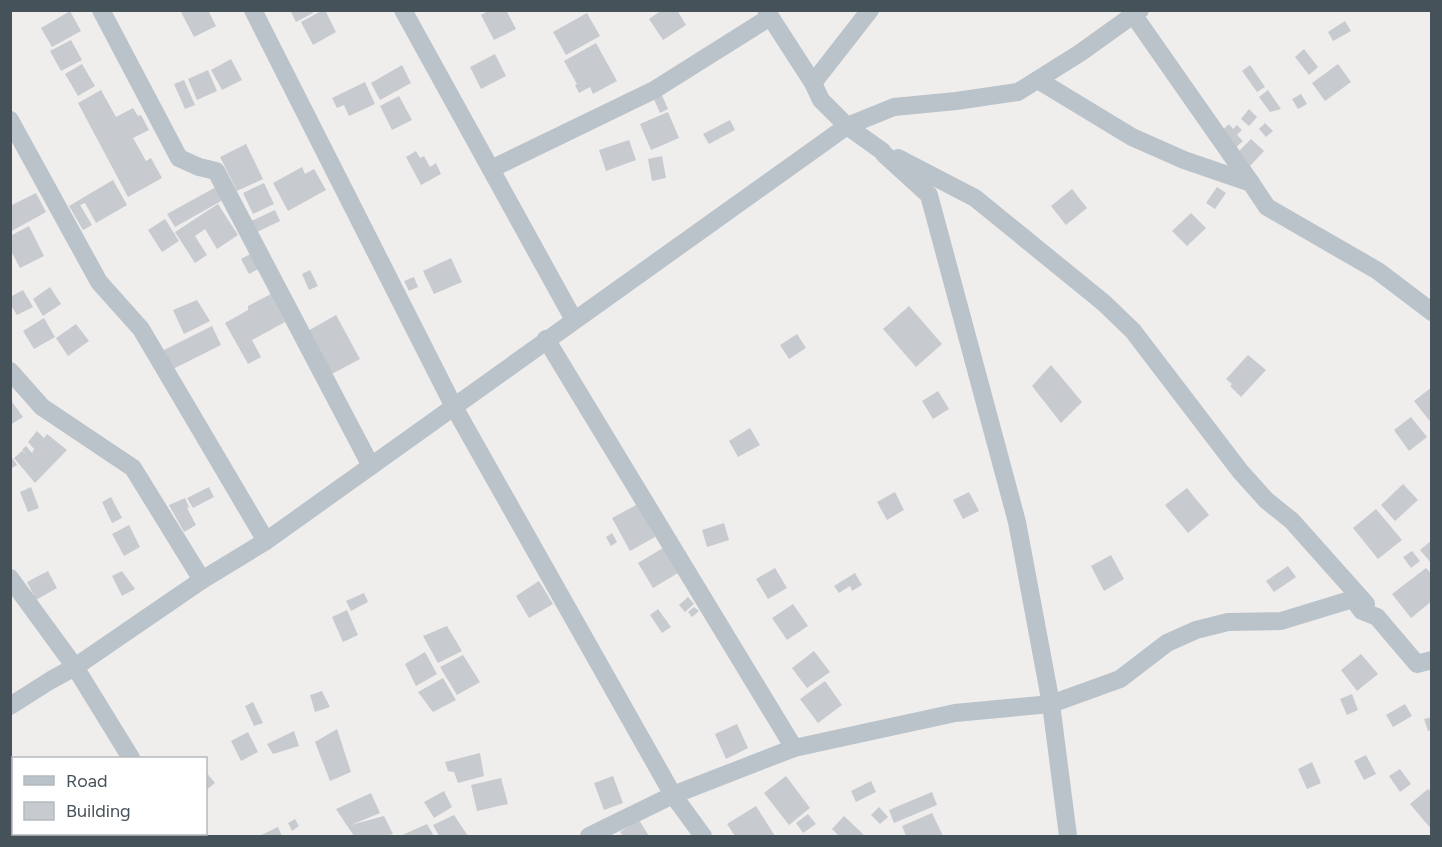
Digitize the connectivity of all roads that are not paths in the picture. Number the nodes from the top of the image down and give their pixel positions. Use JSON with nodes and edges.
{"nodes":[{"id":1,"x":101,"y":10,"type":"edge"},
{"id":2,"x":253,"y":10,"type":"edge"},
{"id":3,"x":403,"y":10,"type":"edge"},
{"id":4,"x":870,"y":10,"type":"edge"},
{"id":5,"x":1134,"y":12,"type":"edge"},
{"id":6,"x":768,"y":14,"type":"edge"},
{"id":7,"x":1038,"y":80,"type":"junction"},
{"id":8,"x":813,"y":83,"type":"junction"},
{"id":9,"x":10,"y":120,"type":"edge"},
{"id":10,"x":847,"y":126,"type":"junction"},
{"id":11,"x":882,"y":151,"type":"junction"},
{"id":12,"x":491,"y":169,"type":"junction"},
{"id":13,"x":1251,"y":183,"type":"junction"},
{"id":14,"x":1431,"y":312,"type":"edge"},
{"id":15,"x":574,"y":320,"type":"junction"},
{"id":16,"x":546,"y":339,"type":"junction"},
{"id":17,"x":10,"y":371,"type":"edge"},
{"id":18,"x":454,"y":406,"type":"junction"},
{"id":19,"x":371,"y":466,"type":"junction"},
{"id":20,"x":266,"y":541,"type":"junction"},
{"id":21,"x":10,"y":578,"type":"edge"},
{"id":22,"x":202,"y":580,"type":"junction"},
{"id":23,"x":1377,"y":617,"type":"junction"},
{"id":24,"x":1431,"y":660,"type":"edge"},
{"id":25,"x":75,"y":667,"type":"junction"},
{"id":26,"x":1051,"y":704,"type":"junction"},
{"id":27,"x":10,"y":706,"type":"edge"},
{"id":28,"x":794,"y":748,"type":"junction"},
{"id":29,"x":130,"y":757,"type":"edge"},
{"id":30,"x":673,"y":795,"type":"junction"},
{"id":31,"x":590,"y":837,"type":"edge"},
{"id":32,"x":703,"y":837,"type":"edge"},
{"id":33,"x":1068,"y":837,"type":"edge"}],
"edges":[{"from":1,"to":19,"type":"street"},
{"from":2,"to":18,"type":"street"},
{"from":3,"to":12,"type":"street"},
{"from":4,"to":8,"type":"street"},
{"from":5,"to":7,"type":"street"},
{"from":5,"to":13,"type":"street"},
{"from":6,"to":8,"type":"street"},
{"from":6,"to":12,"type":"street"},
{"from":7,"to":10,"type":"street"},
{"from":7,"to":13,"type":"street"},
{"from":8,"to":10,"type":"street"},
{"from":9,"to":20,"type":"street"},
{"from":10,"to":11,"type":"street"},
{"from":10,"to":15,"type":"street"},
{"from":11,"to":23,"type":"street"},
{"from":11,"to":26,"type":"street"},
{"from":12,"to":15,"type":"street"},
{"from":13,"to":14,"type":"street"},
{"from":15,"to":16,"type":"street"},
{"from":16,"to":18,"type":"street"},
{"from":16,"to":28,"type":"street"},
{"from":17,"to":22,"type":"street"},
{"from":18,"to":19,"type":"street"},
{"from":18,"to":30,"type":"street"},
{"from":19,"to":20,"type":"street"},
{"from":20,"to":22,"type":"street"},
{"from":21,"to":25,"type":"street"},
{"from":22,"to":25,"type":"street"},
{"from":23,"to":24,"type":"street"},
{"from":23,"to":26,"type":"street"},
{"from":25,"to":27,"type":"street"},
{"from":25,"to":29,"type":"street"},
{"from":26,"to":28,"type":"street"},
{"from":26,"to":33,"type":"street"},
{"from":28,"to":30,"type":"street"},
{"from":30,"to":31,"type":"street"},
{"from":30,"to":32,"type":"street"}]}
